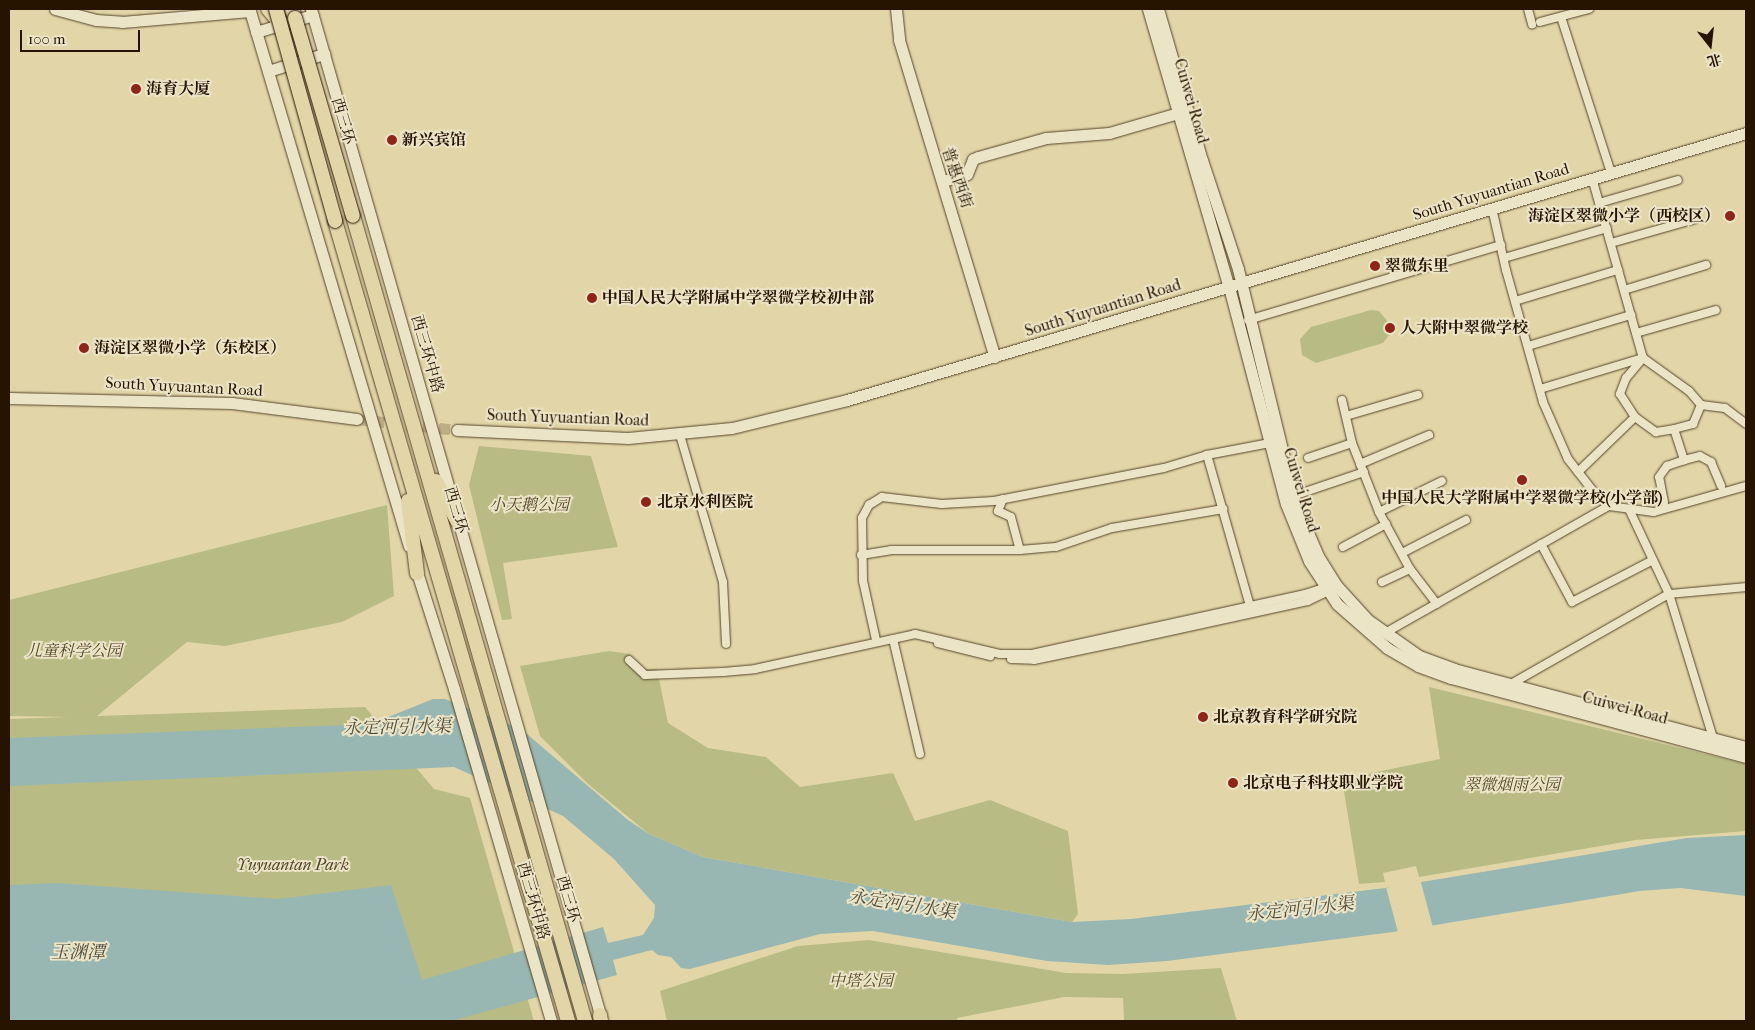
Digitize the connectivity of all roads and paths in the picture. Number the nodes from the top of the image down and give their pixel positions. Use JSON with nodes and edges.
{"nodes":[{"id":1,"x":55,"y":9,"type":"edge"},
{"id":2,"x":229,"y":9,"type":"edge"},
{"id":3,"x":268,"y":9,"type":"edge"},
{"id":4,"x":276,"y":9,"type":"edge"},
{"id":5,"x":896,"y":9,"type":"edge"},
{"id":6,"x":1148,"y":9,"type":"edge"},
{"id":7,"x":1158,"y":9,"type":"edge"},
{"id":8,"x":1528,"y":9,"type":"edge"},
{"id":9,"x":1589,"y":9,"type":"edge"},
{"id":10,"x":254,"y":10,"type":"edge"},
{"id":11,"x":295,"y":12,"type":"edge"},
{"id":12,"x":312,"y":12,"type":"edge"},
{"id":13,"x":1561,"y":17,"type":"junction"},
{"id":14,"x":280,"y":23,"type":"junction"},
{"id":15,"x":256,"y":32,"type":"junction"},
{"id":16,"x":324,"y":54,"type":"junction"},
{"id":17,"x":268,"y":71,"type":"junction"},
{"id":18,"x":1178,"y":113,"type":"junction"},
{"id":19,"x":1746,"y":133,"type":"edge"},
{"id":20,"x":1611,"y":173,"type":"junction"},
{"id":21,"x":1592,"y":178,"type":"junction"},
{"id":22,"x":1678,"y":180,"type":"dead end"},
{"id":23,"x":943,"y":181,"type":"junction"},
{"id":24,"x":1599,"y":203,"type":"junction"},
{"id":25,"x":1492,"y":208,"type":"junction"},
{"id":26,"x":1695,"y":219,"type":"dead end"},
{"id":27,"x":1606,"y":228,"type":"junction"},
{"id":28,"x":1611,"y":243,"type":"junction"},
{"id":29,"x":1501,"y":245,"type":"junction"},
{"id":30,"x":1504,"y":258,"type":"junction"},
{"id":31,"x":1706,"y":265,"type":"dead end"},
{"id":32,"x":1618,"y":270,"type":"junction"},
{"id":33,"x":1235,"y":286,"type":"junction"},
{"id":34,"x":1624,"y":290,"type":"junction"},
{"id":35,"x":1515,"y":301,"type":"junction"},
{"id":36,"x":1716,"y":310,"type":"dead end"},
{"id":37,"x":1631,"y":315,"type":"junction"},
{"id":38,"x":1248,"y":320,"type":"junction"},
{"id":39,"x":1636,"y":333,"type":"junction"},
{"id":40,"x":1528,"y":346,"type":"junction"},
{"id":41,"x":994,"y":357,"type":"junction"},
{"id":42,"x":1643,"y":358,"type":"junction"},
{"id":43,"x":1540,"y":389,"type":"junction"},
{"id":44,"x":1418,"y":395,"type":"dead end"},
{"id":45,"x":9,"y":398,"type":"edge"},
{"id":46,"x":1342,"y":400,"type":"dead end"},
{"id":47,"x":1701,"y":405,"type":"junction"},
{"id":48,"x":1346,"y":416,"type":"junction"},
{"id":49,"x":1635,"y":417,"type":"junction"},
{"id":50,"x":357,"y":419,"type":"tunnel mouth"},
{"id":51,"x":1746,"y":424,"type":"edge"},
{"id":52,"x":1674,"y":429,"type":"junction"},
{"id":53,"x":457,"y":430,"type":"tunnel mouth"},
{"id":54,"x":680,"y":435,"type":"junction"},
{"id":55,"x":1429,"y":435,"type":"dead end"},
{"id":56,"x":1352,"y":442,"type":"junction"},
{"id":57,"x":1270,"y":443,"type":"junction"},
{"id":58,"x":1207,"y":455,"type":"junction"},
{"id":59,"x":423,"y":458,"type":"junction"},
{"id":60,"x":1308,"y":458,"type":"dead end"},
{"id":61,"x":1684,"y":460,"type":"junction"},
{"id":62,"x":403,"y":461,"type":"junction"},
{"id":63,"x":1360,"y":464,"type":"junction"},
{"id":64,"x":1364,"y":472,"type":"junction"},
{"id":65,"x":1578,"y":472,"type":"junction"},
{"id":66,"x":1442,"y":481,"type":"dead end"},
{"id":67,"x":1721,"y":486,"type":"dead end"},
{"id":68,"x":1746,"y":486,"type":"edge"},
{"id":69,"x":1293,"y":496,"type":"junction"},
{"id":70,"x":1003,"y":499,"type":"junction"},
{"id":71,"x":1664,"y":502,"type":"dead end"},
{"id":72,"x":1609,"y":506,"type":"junction"},
{"id":73,"x":1223,"y":509,"type":"junction"},
{"id":74,"x":1629,"y":509,"type":"junction"},
{"id":75,"x":1379,"y":512,"type":"junction"},
{"id":76,"x":1466,"y":520,"type":"dead end"},
{"id":77,"x":459,"y":524,"type":"junction"},
{"id":78,"x":1386,"y":524,"type":"junction"},
{"id":79,"x":1541,"y":544,"type":"junction"},
{"id":80,"x":1343,"y":547,"type":"dead end"},
{"id":81,"x":1020,"y":550,"type":"junction"},
{"id":82,"x":1402,"y":553,"type":"junction"},
{"id":83,"x":861,"y":555,"type":"junction"},
{"id":84,"x":1653,"y":560,"type":"junction"},
{"id":85,"x":1410,"y":569,"type":"junction"},
{"id":86,"x":417,"y":574,"type":"junction"},
{"id":87,"x":1382,"y":582,"type":"dead end"},
{"id":88,"x":1746,"y":587,"type":"edge"},
{"id":89,"x":1330,"y":588,"type":"junction"},
{"id":90,"x":1669,"y":594,"type":"junction"},
{"id":91,"x":1436,"y":604,"type":"junction"},
{"id":92,"x":1251,"y":610,"type":"junction"},
{"id":93,"x":1385,"y":633,"type":"junction"},
{"id":94,"x":893,"y":638,"type":"junction"},
{"id":95,"x":876,"y":640,"type":"junction"},
{"id":96,"x":726,"y":644,"type":"dead end"},
{"id":97,"x":630,"y":660,"type":"dead end"},
{"id":98,"x":1512,"y":684,"type":"junction"},
{"id":99,"x":1713,"y":738,"type":"junction"},
{"id":100,"x":1746,"y":746,"type":"edge"},
{"id":101,"x":920,"y":754,"type":"dead end"},
{"id":102,"x":1746,"y":757,"type":"edge"},
{"id":103,"x":601,"y":1019,"type":"edge"},
{"id":104,"x":550,"y":1021,"type":"edge"},
{"id":105,"x":568,"y":1021,"type":"edge"},
{"id":106,"x":585,"y":1021,"type":"edge"}],
"edges":[{"from":1,"to":10,"type":"street"},
{"from":2,"to":10,"type":"street"},
{"from":3,"to":14,"type":"highway"},
{"from":4,"to":14,"type":"highway","name":"西三环","bridge":true},
{"from":5,"to":23,"type":"street","name":"普惠西街"},
{"from":6,"to":18,"type":"street","name":"Cuiwei Road"},
{"from":7,"to":33,"type":"street","name":"Cuiwei Road"},
{"from":8,"to":13,"type":"street"},
{"from":9,"to":13,"type":"street"},
{"from":10,"to":15,"type":"street"},
{"from":11,"to":59,"type":"highway","name":"西三环","bridge":true},
{"from":12,"to":15,"type":"street"},
{"from":12,"to":16,"type":"street","name":"西三环中路"},
{"from":13,"to":20,"type":"street"},
{"from":14,"to":62,"type":"highway","name":"西三环","bridge":true},
{"from":15,"to":17,"type":"street"},
{"from":16,"to":17,"type":"street"},
{"from":16,"to":77,"type":"street","name":"西三环中路"},
{"from":17,"to":86,"type":"street"},
{"from":18,"to":23,"type":"street"},
{"from":18,"to":33,"type":"street","name":"Cuiwei Road"},
{"from":19,"to":20,"type":"street","name":"South Yuyuantian Road"},
{"from":20,"to":21,"type":"street","name":"South Yuyuantian Road"},
{"from":21,"to":24,"type":"street"},
{"from":21,"to":25,"type":"street","name":"South Yuyuantian Road"},
{"from":22,"to":24,"type":"street"},
{"from":23,"to":41,"type":"street","name":"普惠西街"},
{"from":24,"to":27,"type":"street"},
{"from":25,"to":29,"type":"street"},
{"from":25,"to":33,"type":"street","name":"South Yuyuantian Road"},
{"from":26,"to":28,"type":"street"},
{"from":27,"to":28,"type":"street"},
{"from":27,"to":30,"type":"street"},
{"from":28,"to":32,"type":"street"},
{"from":29,"to":30,"type":"street"},
{"from":29,"to":38,"type":"street"},
{"from":30,"to":35,"type":"street"},
{"from":31,"to":34,"type":"street"},
{"from":32,"to":34,"type":"street"},
{"from":32,"to":35,"type":"street"},
{"from":33,"to":38,"type":"street","name":"Cuiwei Road"},
{"from":33,"to":41,"type":"street","name":"South Yuyuantian Road"},
{"from":33,"to":57,"type":"street","name":"Cuiwei Road"},
{"from":34,"to":37,"type":"street"},
{"from":35,"to":40,"type":"street"},
{"from":36,"to":39,"type":"street"},
{"from":37,"to":39,"type":"street"},
{"from":37,"to":40,"type":"street"},
{"from":38,"to":69,"type":"street","name":"Cuiwei Road"},
{"from":39,"to":42,"type":"street"},
{"from":40,"to":43,"type":"street"},
{"from":41,"to":54,"type":"street","name":"South Yuyuantian Road"},
{"from":42,"to":43,"type":"street"},
{"from":42,"to":47,"type":"street"},
{"from":42,"to":49,"type":"street"},
{"from":43,"to":65,"type":"street"},
{"from":44,"to":48,"type":"street"},
{"from":45,"to":50,"type":"street","name":"South Yuyuantan Road"},
{"from":46,"to":48,"type":"street"},
{"from":47,"to":51,"type":"street"},
{"from":47,"to":52,"type":"street"},
{"from":48,"to":56,"type":"street"},
{"from":49,"to":52,"type":"street"},
{"from":49,"to":65,"type":"street"},
{"from":52,"to":61,"type":"street"},
{"from":53,"to":54,"type":"street","name":"South Yuyuantian Road"},
{"from":54,"to":96,"type":"street"},
{"from":55,"to":63,"type":"street"},
{"from":56,"to":60,"type":"street"},
{"from":56,"to":63,"type":"street"},
{"from":57,"to":58,"type":"street"},
{"from":57,"to":89,"type":"street","name":"Cuiwei Road"},
{"from":58,"to":70,"type":"street"},
{"from":58,"to":73,"type":"street"},
{"from":59,"to":77,"type":"highway"},
{"from":59,"to":106,"type":"highway","name":"西三环"},
{"from":61,"to":67,"type":"street"},
{"from":61,"to":71,"type":"street"},
{"from":62,"to":86,"type":"highway"},
{"from":62,"to":105,"type":"highway","name":"西三环"},
{"from":63,"to":64,"type":"street"},
{"from":64,"to":69,"type":"street"},
{"from":64,"to":75,"type":"street"},
{"from":65,"to":72,"type":"street"},
{"from":66,"to":75,"type":"street"},
{"from":68,"to":74,"type":"street"},
{"from":69,"to":89,"type":"street","name":"Cuiwei Road"},
{"from":70,"to":81,"type":"street"},
{"from":70,"to":83,"type":"street"},
{"from":72,"to":74,"type":"street"},
{"from":72,"to":79,"type":"street"},
{"from":73,"to":81,"type":"street"},
{"from":73,"to":92,"type":"street"},
{"from":74,"to":84,"type":"street"},
{"from":75,"to":78,"type":"street"},
{"from":76,"to":82,"type":"street"},
{"from":77,"to":103,"type":"street","name":"西三环中路"},
{"from":78,"to":80,"type":"street"},
{"from":78,"to":82,"type":"street"},
{"from":79,"to":84,"type":"street"},
{"from":79,"to":91,"type":"street"},
{"from":81,"to":83,"type":"street"},
{"from":82,"to":85,"type":"street"},
{"from":83,"to":95,"type":"street"},
{"from":84,"to":90,"type":"street"},
{"from":85,"to":87,"type":"street"},
{"from":85,"to":91,"type":"street"},
{"from":86,"to":104,"type":"street","name":"西三环中路"},
{"from":88,"to":90,"type":"street"},
{"from":89,"to":92,"type":"street"},
{"from":89,"to":93,"type":"street","name":"Cuiwei Road"},
{"from":89,"to":102,"type":"street","name":"Cuiwei Road"},
{"from":90,"to":98,"type":"street"},
{"from":90,"to":99,"type":"street"},
{"from":91,"to":93,"type":"street"},
{"from":92,"to":94,"type":"street"},
{"from":93,"to":98,"type":"street","name":"Cuiwei Road"},
{"from":94,"to":95,"type":"street"},
{"from":94,"to":101,"type":"street"},
{"from":95,"to":97,"type":"street"},
{"from":98,"to":99,"type":"street","name":"Cuiwei Road"},
{"from":99,"to":100,"type":"street","name":"Cuiwei Road"}]}
